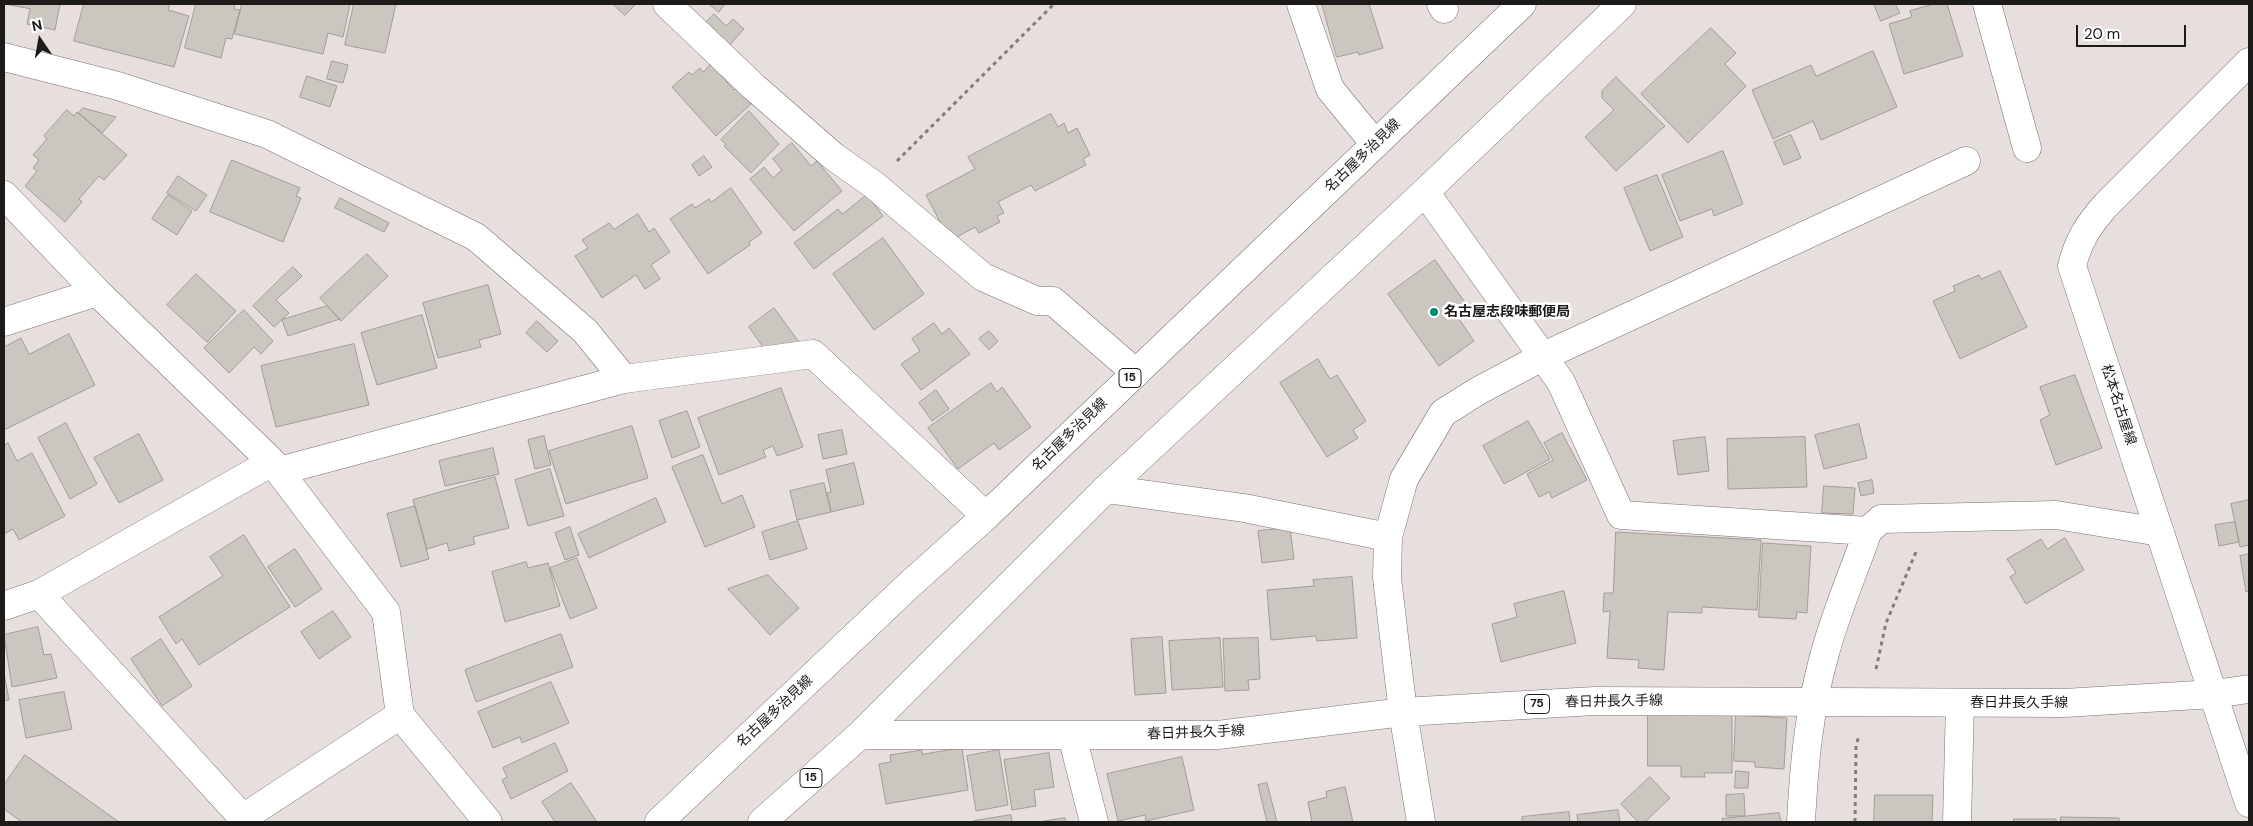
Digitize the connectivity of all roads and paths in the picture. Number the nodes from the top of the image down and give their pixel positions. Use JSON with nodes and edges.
{"nodes":[{"id":1,"x":667,"y":4,"type":"edge"},
{"id":2,"x":1054,"y":4,"type":"edge"},
{"id":3,"x":1301,"y":4,"type":"edge"},
{"id":4,"x":1522,"y":4,"type":"edge"},
{"id":5,"x":1622,"y":4,"type":"edge"},
{"id":6,"x":1987,"y":4,"type":"edge"},
{"id":7,"x":4,"y":57,"type":"edge"},
{"id":8,"x":2249,"y":62,"type":"edge"},
{"id":9,"x":1375,"y":144,"type":"junction"},
{"id":10,"x":2027,"y":148,"type":"dead end"},
{"id":11,"x":1966,"y":161,"type":"dead end"},
{"id":12,"x":874,"y":184,"type":"junction"},
{"id":13,"x":1425,"y":192,"type":"junction"},
{"id":14,"x":4,"y":195,"type":"edge"},
{"id":15,"x":97,"y":292,"type":"junction"},
{"id":16,"x":4,"y":322,"type":"edge"},
{"id":17,"x":1544,"y":356,"type":"junction"},
{"id":18,"x":1136,"y":373,"type":"junction"},
{"id":19,"x":624,"y":379,"type":"junction"},
{"id":20,"x":276,"y":467,"type":"junction"},
{"id":21,"x":1106,"y":489,"type":"junction"},
{"id":22,"x":986,"y":516,"type":"junction"},
{"id":23,"x":1868,"y":531,"type":"junction"},
{"id":24,"x":2160,"y":532,"type":"junction"},
{"id":25,"x":1388,"y":537,"type":"junction"},
{"id":26,"x":39,"y":594,"type":"junction"},
{"id":27,"x":4,"y":606,"type":"edge"},
{"id":28,"x":2249,"y":689,"type":"edge"},
{"id":29,"x":2214,"y":694,"type":"junction"},
{"id":30,"x":1813,"y":702,"type":"junction"},
{"id":31,"x":1960,"y":703,"type":"junction"},
{"id":32,"x":1403,"y":712,"type":"junction"},
{"id":33,"x":400,"y":715,"type":"junction"},
{"id":34,"x":860,"y":734,"type":"junction"},
{"id":35,"x":1072,"y":736,"type":"junction"},
{"id":36,"x":2242,"y":758,"type":"edge"},
{"id":37,"x":2249,"y":803,"type":"edge"},
{"id":38,"x":488,"y":822,"type":"edge"},
{"id":39,"x":659,"y":822,"type":"edge"},
{"id":40,"x":762,"y":822,"type":"edge"},
{"id":41,"x":1094,"y":822,"type":"edge"},
{"id":42,"x":1421,"y":822,"type":"edge"},
{"id":43,"x":1801,"y":822,"type":"edge"},
{"id":44,"x":1957,"y":822,"type":"edge"}],
"edges":[{"from":1,"to":12,"type":"street"},
{"from":2,"to":12,"type":"path"},
{"from":3,"to":9,"type":"street"},
{"from":4,"to":9,"type":"street","name":"名古屋多治見線","number":"15"},
{"from":5,"to":13,"type":"street","number":"15"},
{"from":6,"to":10,"type":"street"},
{"from":7,"to":19,"type":"street"},
{"from":8,"to":24,"type":"street","name":"松本名古屋線"},
{"from":9,"to":18,"type":"street","name":"名古屋多治見線","number":"15"},
{"from":11,"to":17,"type":"street"},
{"from":12,"to":18,"type":"street"},
{"from":13,"to":17,"type":"street"},
{"from":13,"to":21,"type":"street","number":"15"},
{"from":14,"to":15,"type":"street"},
{"from":15,"to":16,"type":"street"},
{"from":15,"to":20,"type":"street"},
{"from":17,"to":23,"type":"street"},
{"from":17,"to":25,"type":"street"},
{"from":18,"to":22,"type":"street","name":"名古屋多治見線","number":"15"},
{"from":19,"to":20,"type":"street"},
{"from":19,"to":22,"type":"street"},
{"from":20,"to":26,"type":"street"},
{"from":20,"to":33,"type":"street"},
{"from":21,"to":25,"type":"street"},
{"from":21,"to":34,"type":"street","number":"15"},
{"from":22,"to":39,"type":"street","name":"名古屋多治見線","number":"15"},
{"from":23,"to":24,"type":"street"},
{"from":23,"to":30,"type":"street"},
{"from":24,"to":29,"type":"street","name":"松本名古屋線"},
{"from":25,"to":32,"type":"street"},
{"from":26,"to":27,"type":"street"},
{"from":26,"to":33,"type":"street"},
{"from":28,"to":29,"type":"street","name":"春日井長久手線","number":"75"},
{"from":29,"to":31,"type":"street","name":"春日井長久手線","number":"75"},
{"from":29,"to":36,"type":"street","name":"松本名古屋線"},
{"from":30,"to":31,"type":"street","name":"春日井長久手線","number":"75"},
{"from":30,"to":32,"type":"street","name":"春日井長久手線","number":"75"},
{"from":30,"to":43,"type":"street"},
{"from":31,"to":44,"type":"street"},
{"from":32,"to":35,"type":"street","name":"春日井長久手線","number":"75"},
{"from":32,"to":42,"type":"street"},
{"from":33,"to":38,"type":"street"},
{"from":34,"to":35,"type":"street","name":"春日井長久手線","number":"75"},
{"from":34,"to":40,"type":"street","number":"15"},
{"from":35,"to":41,"type":"street"},
{"from":36,"to":37,"type":"street","name":"松本名古屋線"}]}
